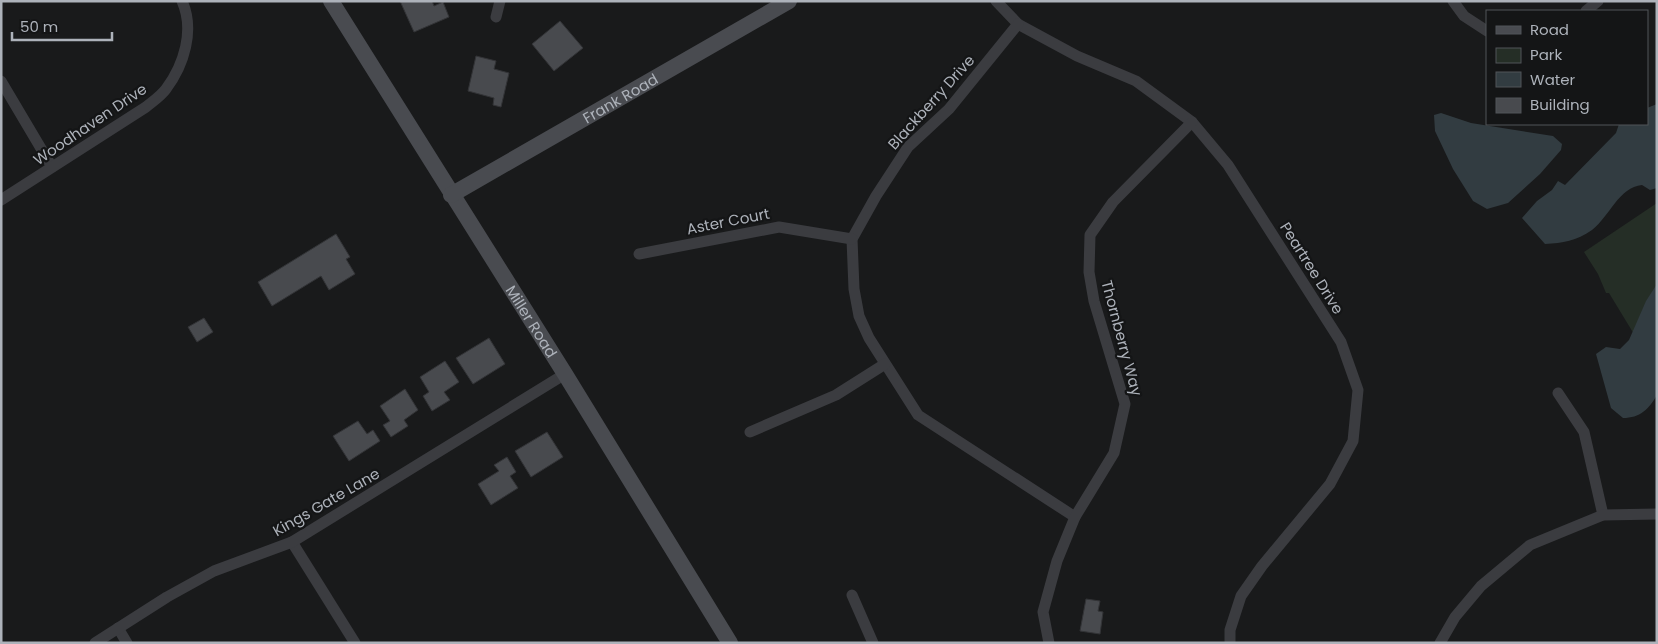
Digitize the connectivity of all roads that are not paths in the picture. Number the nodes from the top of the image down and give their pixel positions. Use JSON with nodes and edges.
{"nodes":[{"id":1,"x":182,"y":1,"type":"edge"},
{"id":2,"x":331,"y":1,"type":"edge"},
{"id":3,"x":500,"y":1,"type":"edge"},
{"id":4,"x":789,"y":1,"type":"edge"},
{"id":5,"x":996,"y":1,"type":"edge"},
{"id":6,"x":1453,"y":1,"type":"edge"},
{"id":7,"x":1598,"y":1,"type":"edge"},
{"id":8,"x":1587,"y":10,"type":"edge"},
{"id":9,"x":496,"y":17,"type":"dead end"},
{"id":10,"x":1018,"y":24,"type":"junction"},
{"id":11,"x":1486,"y":30,"type":"edge"},
{"id":12,"x":1,"y":81,"type":"edge"},
{"id":13,"x":1192,"y":122,"type":"junction"},
{"id":14,"x":52,"y":167,"type":"junction"},
{"id":15,"x":452,"y":195,"type":"junction"},
{"id":16,"x":1,"y":200,"type":"edge"},
{"id":17,"x":852,"y":239,"type":"junction"},
{"id":18,"x":639,"y":254,"type":"dead end"},
{"id":19,"x":885,"y":364,"type":"junction"},
{"id":20,"x":565,"y":374,"type":"junction"},
{"id":21,"x":1558,"y":393,"type":"dead end"},
{"id":22,"x":750,"y":432,"type":"dead end"},
{"id":23,"x":1657,"y":514,"type":"edge"},
{"id":24,"x":1602,"y":515,"type":"junction"},
{"id":25,"x":1075,"y":517,"type":"junction"},
{"id":26,"x":292,"y":542,"type":"junction"},
{"id":27,"x":852,"y":595,"type":"dead end"},
{"id":28,"x":118,"y":628,"type":"junction"},
{"id":29,"x":95,"y":643,"type":"edge"},
{"id":30,"x":127,"y":643,"type":"edge"},
{"id":31,"x":355,"y":643,"type":"edge"},
{"id":32,"x":730,"y":643,"type":"edge"},
{"id":33,"x":873,"y":643,"type":"edge"},
{"id":34,"x":1049,"y":643,"type":"edge"},
{"id":35,"x":1230,"y":643,"type":"edge"},
{"id":36,"x":1440,"y":643,"type":"edge"}],
"edges":[{"from":1,"to":14,"type":"street","name":"Woodhaven Drive"},
{"from":2,"to":15,"type":"street","name":"Miller Road"},
{"from":3,"to":9,"type":"street"},
{"from":4,"to":15,"type":"street","name":"Frank Road"},
{"from":5,"to":10,"type":"street","name":"Peartree Drive"},
{"from":6,"to":11,"type":"street"},
{"from":7,"to":8,"type":"street"},
{"from":10,"to":13,"type":"street","name":"Peartree Drive"},
{"from":10,"to":17,"type":"street","name":"Blackberry Drive"},
{"from":12,"to":14,"type":"street"},
{"from":13,"to":25,"type":"street","name":"Thornberry Way"},
{"from":13,"to":35,"type":"street","name":"Peartree Drive"},
{"from":14,"to":16,"type":"street","name":"Woodhaven Drive"},
{"from":15,"to":20,"type":"street","name":"Miller Road"},
{"from":17,"to":18,"type":"street","name":"Aster Court"},
{"from":17,"to":19,"type":"street"},
{"from":19,"to":22,"type":"street"},
{"from":19,"to":25,"type":"street"},
{"from":20,"to":26,"type":"street","name":"Kings Gate Lane"},
{"from":20,"to":32,"type":"street","name":"Miller Road"},
{"from":21,"to":24,"type":"street"},
{"from":23,"to":24,"type":"street"},
{"from":24,"to":36,"type":"street"},
{"from":25,"to":34,"type":"street","name":"Thornberry Way"},
{"from":26,"to":28,"type":"street","name":"Kings Gate Lane"},
{"from":26,"to":31,"type":"street"},
{"from":27,"to":33,"type":"street"},
{"from":28,"to":29,"type":"street","name":"Kings Gate Lane"},
{"from":28,"to":30,"type":"street"}]}
